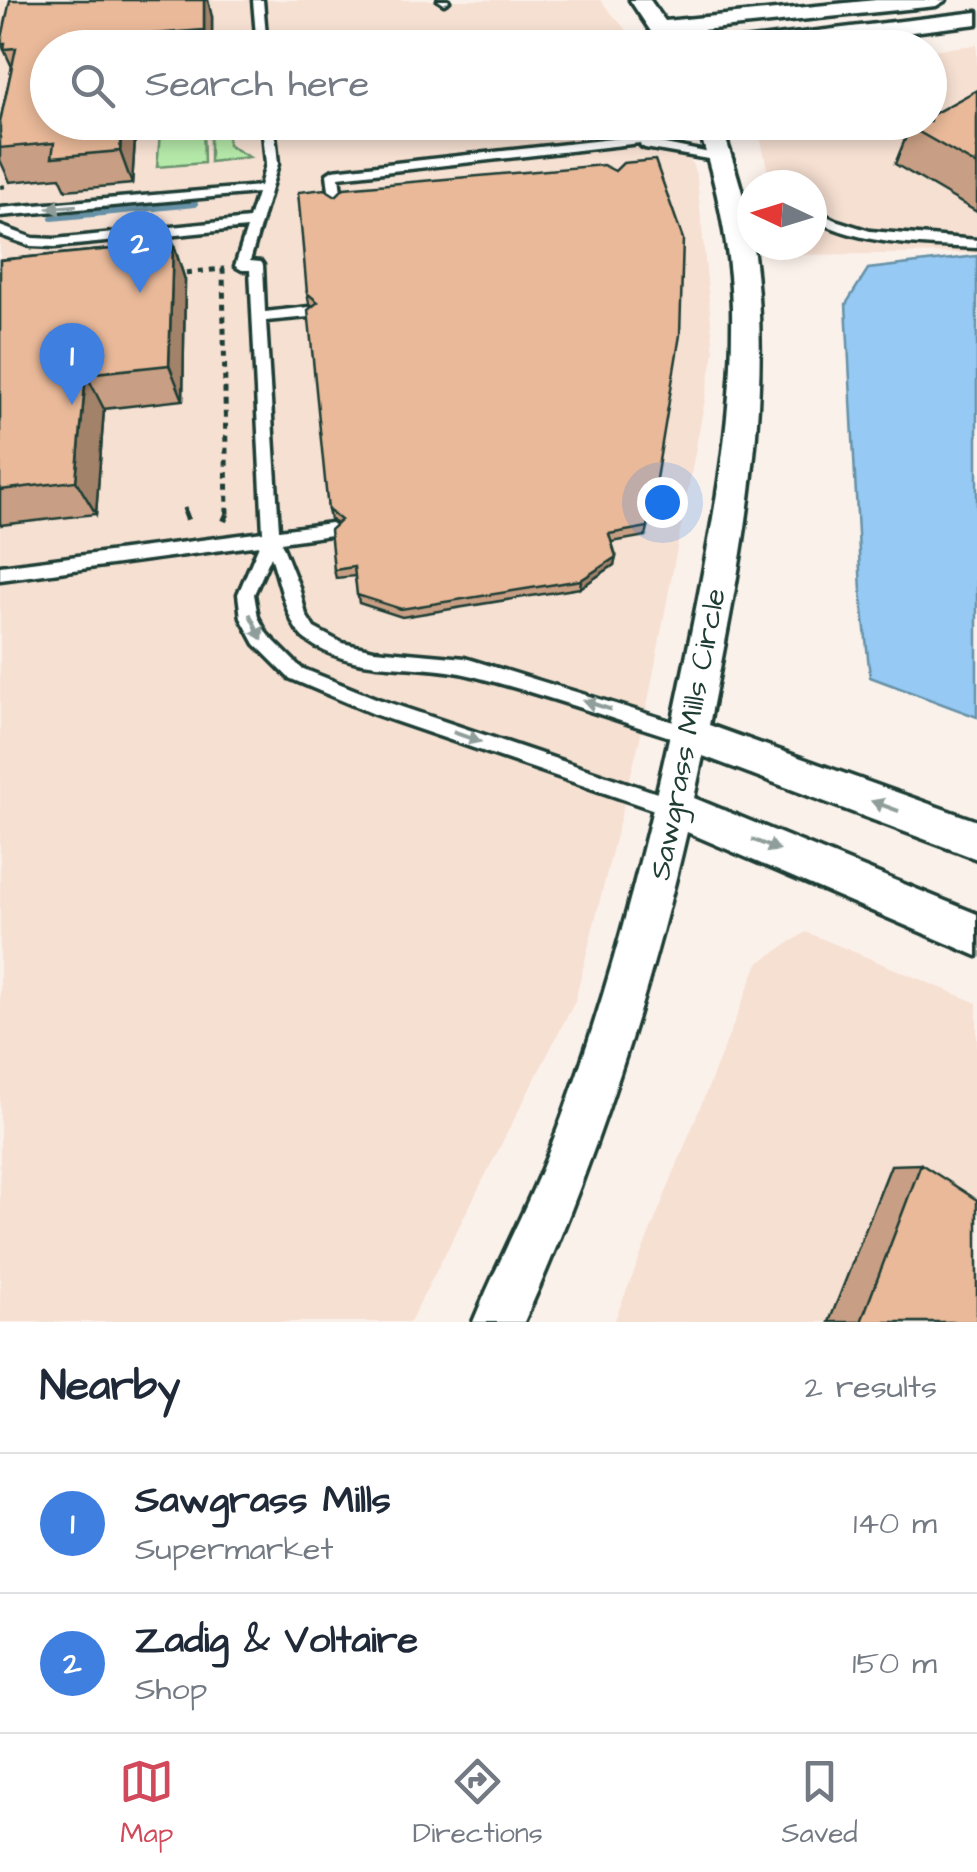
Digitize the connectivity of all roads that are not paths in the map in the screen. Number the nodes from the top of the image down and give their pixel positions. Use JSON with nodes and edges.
{"nodes":[{"id":1,"x":258,"y":0,"type":"edge"},
{"id":2,"x":640,"y":0,"type":"edge"},
{"id":3,"x":936,"y":0,"type":"edge"},
{"id":4,"x":977,"y":18,"type":"edge"},
{"id":5,"x":660,"y":28,"type":"joint"},
{"id":6,"x":260,"y":30,"type":"edge"},
{"id":7,"x":877,"y":30,"type":"edge"},
{"id":8,"x":270,"y":140,"type":"edge"},
{"id":9,"x":640,"y":140,"type":"edge"},
{"id":10,"x":715,"y":140,"type":"edge"},
{"id":11,"x":630,"y":142,"type":"junction"},
{"id":12,"x":600,"y":145,"type":"junction"},
{"id":13,"x":721,"y":159,"type":"junction"},
{"id":14,"x":606,"y":160,"type":"dead end"},
{"id":15,"x":264,"y":188,"type":"junction"},
{"id":16,"x":336,"y":199,"type":"edge"},
{"id":17,"x":737,"y":203,"type":"edge"},
{"id":18,"x":0,"y":212,"type":"edge"},
{"id":19,"x":827,"y":222,"type":"edge"},
{"id":20,"x":253,"y":223,"type":"junction"},
{"id":21,"x":1,"y":232,"type":"edge"},
{"id":22,"x":977,"y":244,"type":"edge"},
{"id":23,"x":743,"y":260,"type":"edge"},
{"id":24,"x":310,"y":312,"type":"edge"},
{"id":25,"x":259,"y":318,"type":"junction"},
{"id":26,"x":331,"y":529,"type":"edge"},
{"id":27,"x":271,"y":537,"type":"junction"},
{"id":28,"x":0,"y":573,"type":"edge"},
{"id":29,"x":690,"y":734,"type":"junction"},
{"id":30,"x":675,"y":808,"type":"junction"},
{"id":31,"x":977,"y":840,"type":"edge"},
{"id":32,"x":977,"y":935,"type":"edge"},
{"id":33,"x":498,"y":1322,"type":"edge"}],
"edges":[{"from":1,"to":6,"type":"lane"},
{"from":2,"to":5,"type":"street"},
{"from":3,"to":5,"type":"street"},
{"from":4,"to":7,"type":"street"},
{"from":8,"to":15,"type":"lane"},
{"from":9,"to":11,"type":"lane"},
{"from":10,"to":13,"type":"street","name":"Sawgrass Mills Circle"},
{"from":11,"to":12,"type":"lane"},
{"from":11,"to":13,"type":"lane"},
{"from":12,"to":14,"type":"lane"},
{"from":12,"to":16,"type":"lane"},
{"from":13,"to":17,"type":"street","name":"Sawgrass Mills Circle"},
{"from":15,"to":18,"type":"lane","one_way":true},
{"from":15,"to":20,"type":"lane"},
{"from":19,"to":22,"type":"lane"},
{"from":20,"to":21,"type":"lane"},
{"from":20,"to":25,"type":"lane"},
{"from":23,"to":29,"type":"street","name":"Sawgrass Mills Circle"},
{"from":24,"to":25,"type":"lane"},
{"from":25,"to":27,"type":"lane"},
{"from":26,"to":27,"type":"lane"},
{"from":27,"to":28,"type":"lane"},
{"from":29,"to":27,"type":"lane","one_way":true},
{"from":27,"to":30,"type":"lane","one_way":true},
{"from":29,"to":30,"type":"street","name":"Sawgrass Mills Circle"},
{"from":31,"to":29,"type":"street","one_way":true},
{"from":30,"to":32,"type":"street","one_way":true},
{"from":30,"to":33,"type":"street","name":"Sawgrass Mills Circle"}]}
